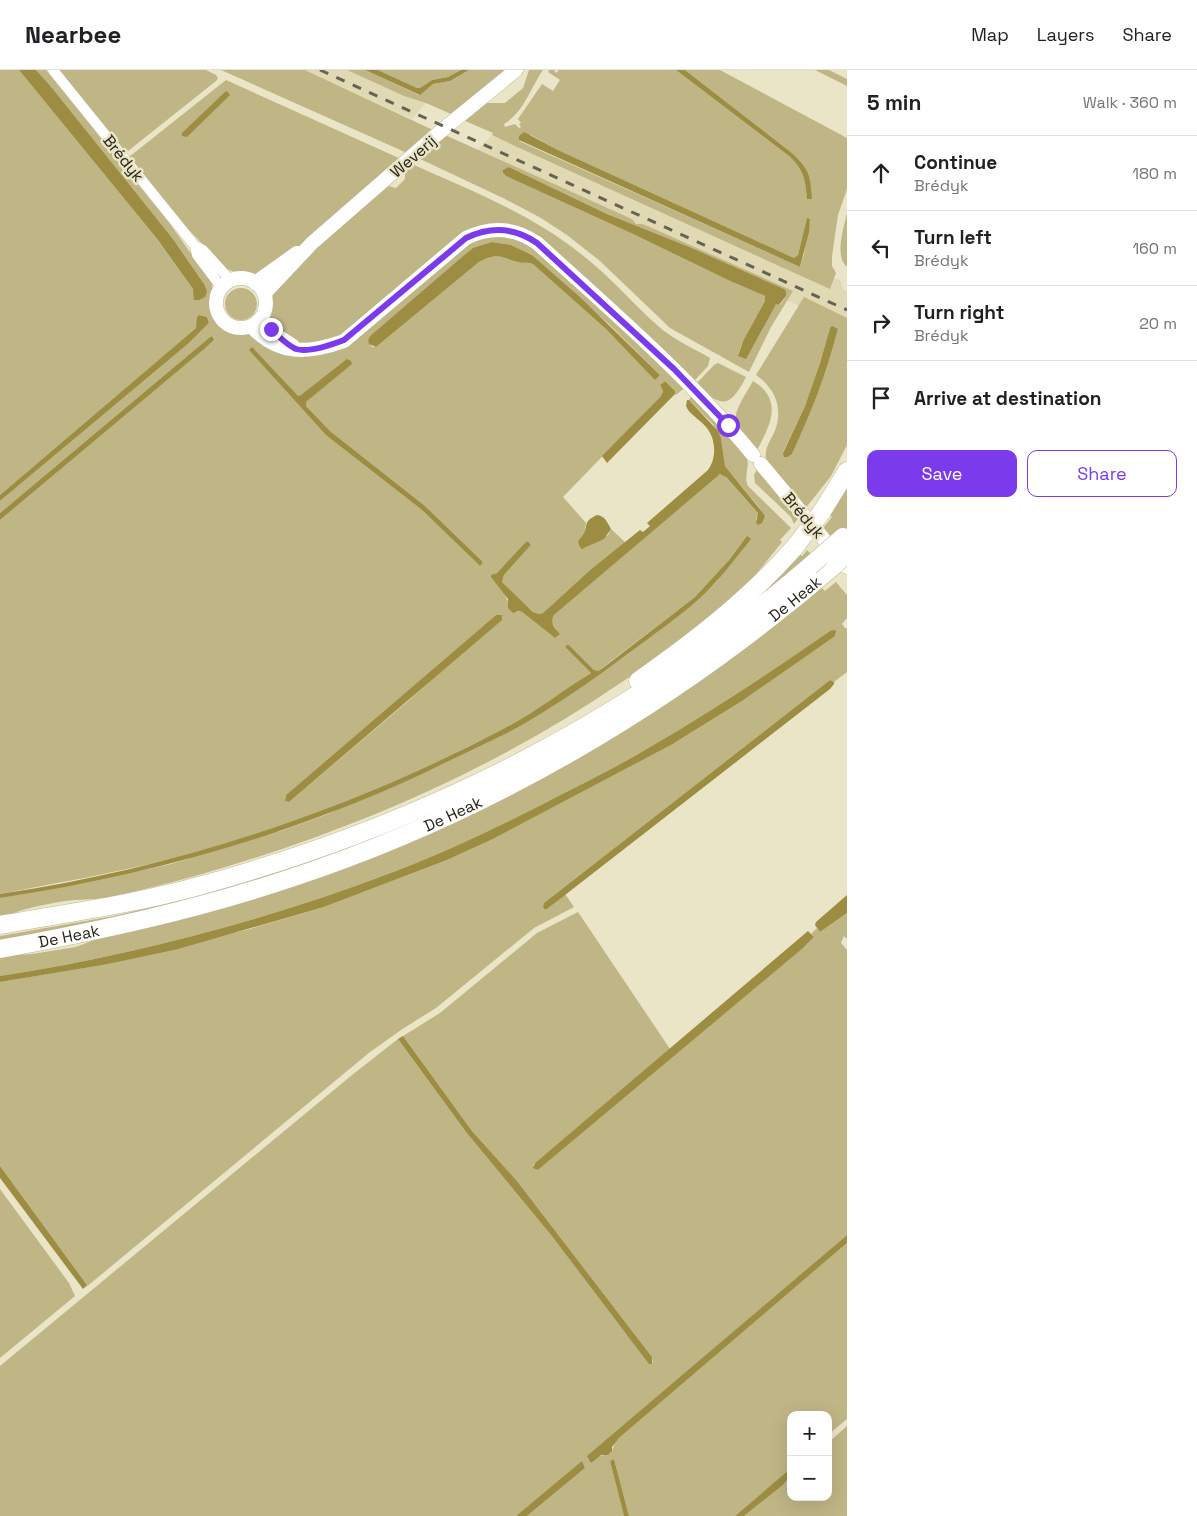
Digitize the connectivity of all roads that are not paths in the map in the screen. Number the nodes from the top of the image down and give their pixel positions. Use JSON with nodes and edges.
{"nodes":[{"id":1,"x":53,"y":70,"type":"edge"},
{"id":2,"x":516,"y":70,"type":"edge"},
{"id":3,"x":312,"y":244,"type":"junction"},
{"id":4,"x":255,"y":283,"type":"junction"},
{"id":5,"x":227,"y":284,"type":"junction"},
{"id":6,"x":264,"y":294,"type":"junction"},
{"id":7,"x":256,"y":322,"type":"junction"},
{"id":8,"x":847,"y":471,"type":"edge"},
{"id":9,"x":844,"y":552,"type":"edge"},
{"id":10,"x":815,"y":572,"type":"junction"},
{"id":11,"x":492,"y":777,"type":"junction"},
{"id":12,"x":0,"y":925,"type":"edge"},
{"id":13,"x":0,"y":948,"type":"edge"}],
"edges":[{"from":1,"to":5,"type":"street","name":"Brédyk"},
{"from":2,"to":3,"type":"street","name":"Weverij"},
{"from":3,"to":4,"type":"street","name":"Weverij"},
{"from":3,"to":6,"type":"street","name":"Weverij"},
{"from":4,"to":5,"type":"street"},
{"from":4,"to":6,"type":"street"},
{"from":5,"to":7,"type":"street"},
{"from":6,"to":7,"type":"street"},
{"from":7,"to":9,"type":"street","name":"Brédyk"},
{"from":8,"to":11,"type":"highway","bridge":true},
{"from":9,"to":10,"type":"highway","name":"De Heak","bridge":true},
{"from":9,"to":10,"type":"highway","name":"De Heak"},
{"from":10,"to":11,"type":"highway","name":"De Heak"},
{"from":10,"to":13,"type":"highway","name":"De Heak"},
{"from":11,"to":12,"type":"highway","name":"De Heak"}]}
